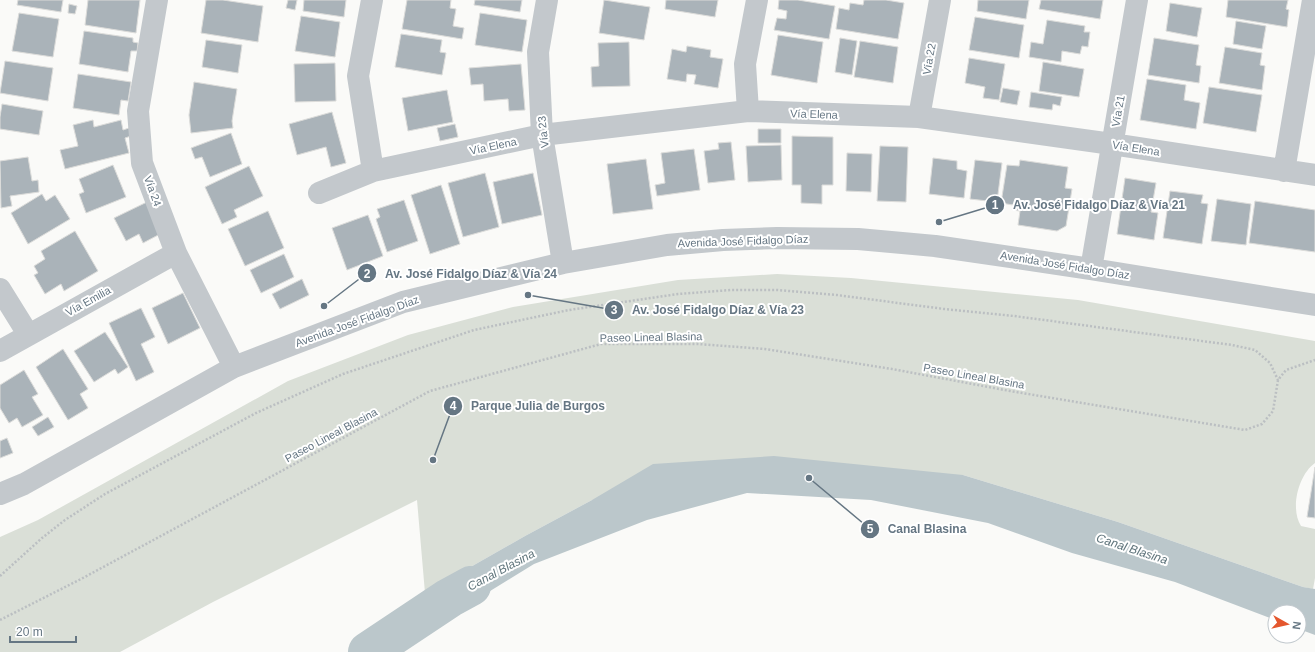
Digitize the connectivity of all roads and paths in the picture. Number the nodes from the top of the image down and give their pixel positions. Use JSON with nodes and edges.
{"nodes":[{"id":1,"x":157,"y":0,"type":"edge"},
{"id":2,"x":372,"y":0,"type":"edge"},
{"id":3,"x":547,"y":0,"type":"edge"},
{"id":4,"x":757,"y":0,"type":"edge"},
{"id":5,"x":940,"y":0,"type":"edge"},
{"id":6,"x":1137,"y":0,"type":"edge"},
{"id":7,"x":1313,"y":0,"type":"edge"},
{"id":8,"x":748,"y":111,"type":"junction"},
{"id":9,"x":919,"y":117,"type":"junction"},
{"id":10,"x":542,"y":135,"type":"junction"},
{"id":11,"x":1112,"y":144,"type":"junction"},
{"id":12,"x":372,"y":171,"type":"junction"},
{"id":13,"x":1284,"y":171,"type":"junction"},
{"id":14,"x":1315,"y":175,"type":"edge"},
{"id":15,"x":319,"y":193,"type":"dead end"},
{"id":16,"x":176,"y":253,"type":"junction"},
{"id":17,"x":563,"y":263,"type":"junction"},
{"id":18,"x":1091,"y":269,"type":"junction"},
{"id":19,"x":0,"y":289,"type":"edge"},
{"id":20,"x":1315,"y":305,"type":"edge"},
{"id":21,"x":28,"y":334,"type":"junction"},
{"id":22,"x":0,"y":351,"type":"edge"},
{"id":23,"x":1315,"y":360,"type":"edge"},
{"id":24,"x":234,"y":367,"type":"junction"},
{"id":25,"x":1278,"y":380,"type":"junction"},
{"id":26,"x":0,"y":494,"type":"edge"},
{"id":27,"x":0,"y":576,"type":"edge"},
{"id":28,"x":0,"y":620,"type":"edge"}],
"edges":[{"from":1,"to":16,"type":"street","name":"Vía 24"},
{"from":2,"to":12,"type":"street"},
{"from":3,"to":10,"type":"street","name":"Vía 23"},
{"from":4,"to":8,"type":"street"},
{"from":5,"to":9,"type":"street","name":"Vía 22"},
{"from":6,"to":11,"type":"street","name":"Vía 21"},
{"from":7,"to":13,"type":"street"},
{"from":8,"to":9,"type":"street","name":"Vía Elena"},
{"from":8,"to":10,"type":"street","name":"Vía Elena"},
{"from":9,"to":11,"type":"street","name":"Vía Elena"},
{"from":10,"to":12,"type":"street","name":"Vía Elena"},
{"from":10,"to":17,"type":"street","name":"Vía 23"},
{"from":11,"to":13,"type":"street","name":"Vía Elena"},
{"from":11,"to":18,"type":"street","name":"Vía 21"},
{"from":12,"to":15,"type":"street","name":"Vía Elena"},
{"from":13,"to":14,"type":"street","name":"Vía Elena"},
{"from":16,"to":21,"type":"street","name":"Vía Emilia"},
{"from":16,"to":24,"type":"street","name":"Vía 24"},
{"from":17,"to":18,"type":"street","name":"Avenida José Fidalgo Díaz"},
{"from":17,"to":24,"type":"street","name":"Avenida José Fidalgo Díaz"},
{"from":18,"to":20,"type":"street","name":"Avenida José Fidalgo Díaz"},
{"from":19,"to":21,"type":"street"},
{"from":21,"to":22,"type":"street","name":"Vía Emilia"},
{"from":23,"to":25,"type":"path"},
{"from":24,"to":26,"type":"street","name":"Avenida José Fidalgo Díaz"},
{"from":25,"to":27,"type":"path"},
{"from":25,"to":28,"type":"path","name":"Paseo Lineal Blasina"}]}
